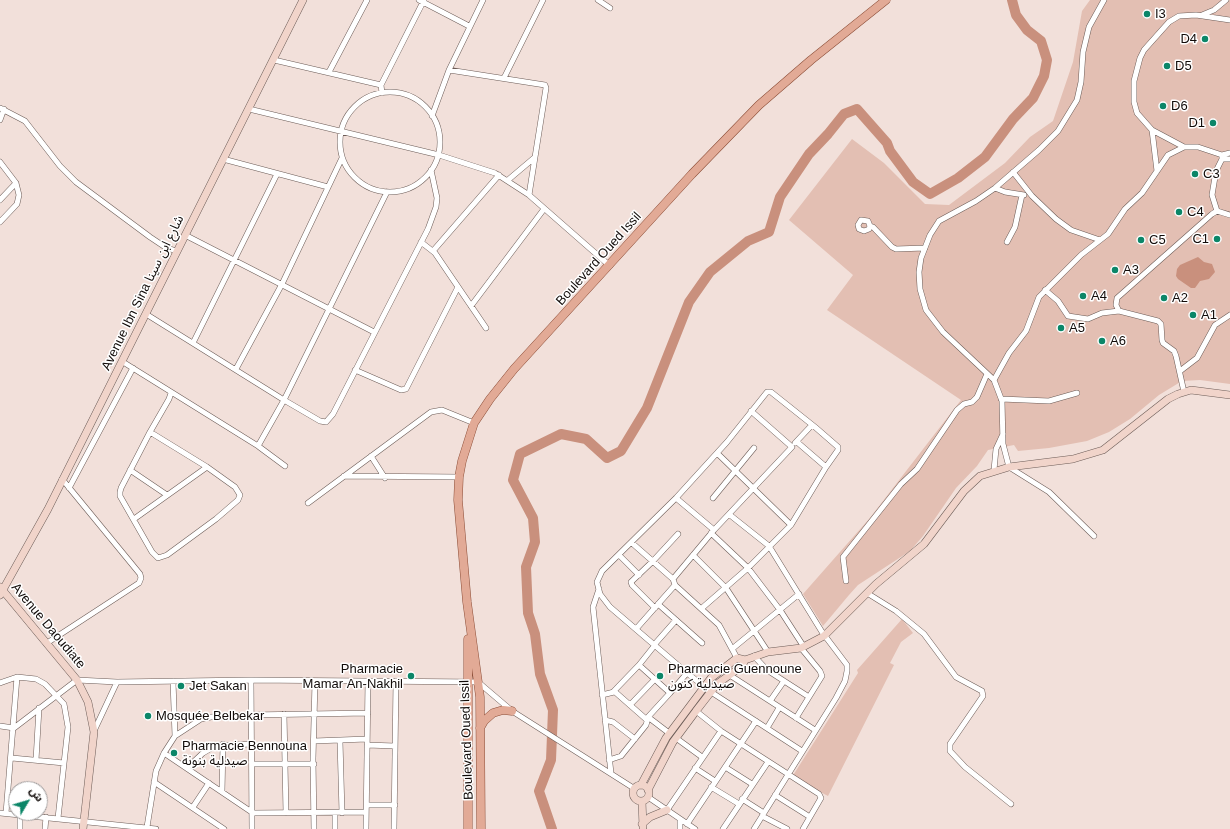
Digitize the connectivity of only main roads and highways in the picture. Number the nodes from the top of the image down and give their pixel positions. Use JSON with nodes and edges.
{"nodes":[{"id":1,"x":886,"y":0,"type":"edge"},
{"id":2,"x":467,"y":602,"type":"junction"},
{"id":3,"x":512,"y":711,"type":"road end"},
{"id":4,"x":480,"y":729,"type":"junction"},
{"id":5,"x":468,"y":829,"type":"edge"},
{"id":6,"x":481,"y":829,"type":"edge"}],
"edges":[{"from":1,"to":2,"type":"main road","name":"Boulevard Oued Issil"},
{"from":2,"to":4,"type":"main road","name":"Boulevard Oued Issil"},
{"from":2,"to":5,"type":"main road","name":"Boulevard Oued Issil"},
{"from":3,"to":4,"type":"main road"},
{"from":4,"to":6,"type":"main road","name":"Boulevard Oued Issil"}]}
